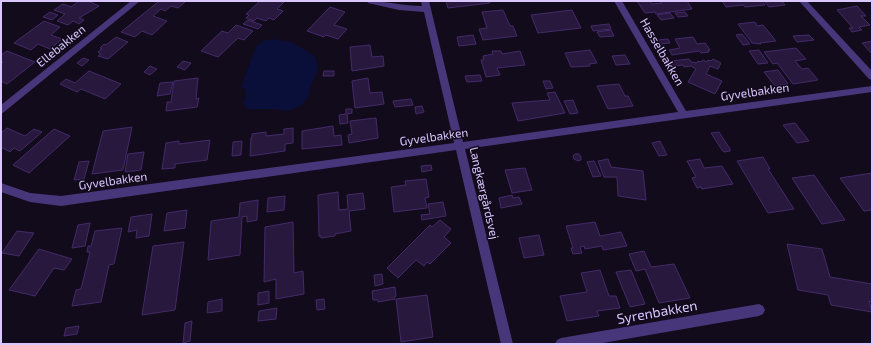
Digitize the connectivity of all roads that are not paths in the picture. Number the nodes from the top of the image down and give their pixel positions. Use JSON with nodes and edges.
{"nodes":[{"id":1,"x":136,"y":1,"type":"edge"},
{"id":2,"x":371,"y":1,"type":"edge"},
{"id":3,"x":618,"y":1,"type":"edge"},
{"id":4,"x":804,"y":1,"type":"edge"},
{"id":5,"x":426,"y":5,"type":"edge"},
{"id":6,"x":872,"y":77,"type":"edge"},
{"id":7,"x":872,"y":89,"type":"edge"},
{"id":8,"x":1,"y":110,"type":"edge"},
{"id":9,"x":684,"y":115,"type":"junction"},
{"id":10,"x":459,"y":147,"type":"junction"},
{"id":11,"x":1,"y":187,"type":"edge"},
{"id":12,"x":758,"y":310,"type":"dead end"},
{"id":13,"x":506,"y":344,"type":"edge"},
{"id":14,"x":561,"y":344,"type":"edge"}],
"edges":[{"from":1,"to":8,"type":"street","name":"Ellebakken"},
{"from":2,"to":5,"type":"street"},
{"from":3,"to":9,"type":"street","name":"Hasselbakken"},
{"from":4,"to":6,"type":"street"},
{"from":5,"to":10,"type":"street","name":"Langkærgårdsvej"},
{"from":7,"to":9,"type":"street","name":"Gyvelbakken"},
{"from":9,"to":10,"type":"street","name":"Gyvelbakken"},
{"from":10,"to":11,"type":"street","name":"Gyvelbakken"},
{"from":10,"to":13,"type":"street","name":"Langkærgårdsvej"},
{"from":12,"to":14,"type":"street","name":"Syrenbakken"}]}
